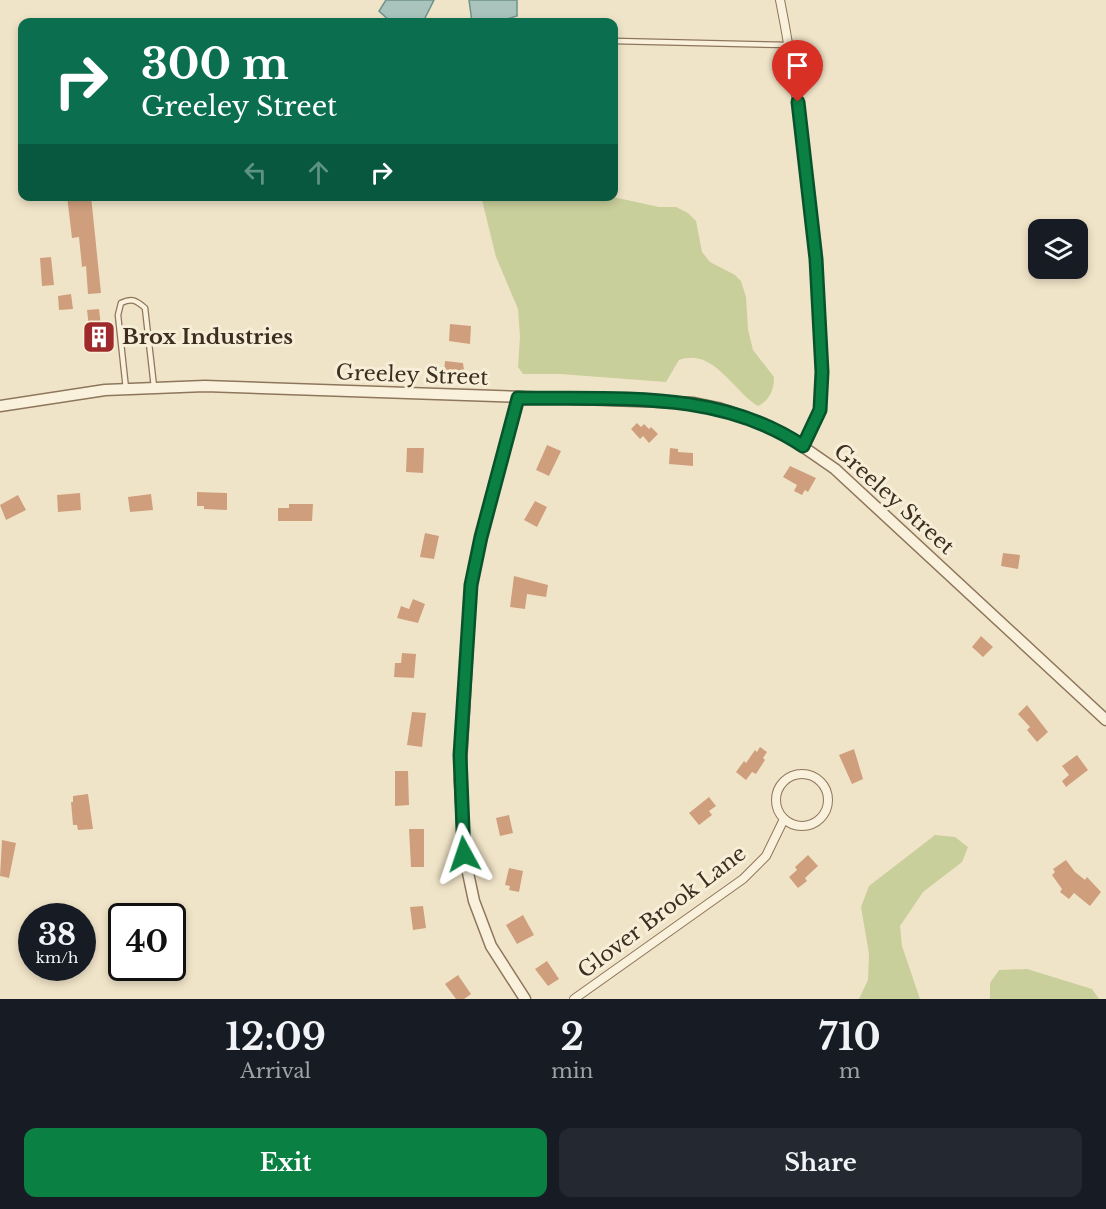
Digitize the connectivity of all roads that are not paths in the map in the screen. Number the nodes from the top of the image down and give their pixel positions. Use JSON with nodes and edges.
{"nodes":[{"id":1,"x":780,"y":0,"type":"edge"},
{"id":2,"x":618,"y":41,"type":"edge"},
{"id":3,"x":789,"y":45,"type":"junction"},
{"id":4,"x":154,"y":387,"type":"junction"},
{"id":5,"x":126,"y":389,"type":"junction"},
{"id":6,"x":518,"y":398,"type":"junction"},
{"id":7,"x":0,"y":406,"type":"edge"},
{"id":8,"x":803,"y":446,"type":"junction"},
{"id":9,"x":1106,"y":720,"type":"edge"},
{"id":10,"x":784,"y":819,"type":"junction"},
{"id":11,"x":525,"y":999,"type":"edge"},
{"id":12,"x":574,"y":999,"type":"edge"}],
"edges":[{"from":1,"to":3,"type":"street"},
{"from":2,"to":3,"type":"lane"},
{"from":3,"to":8,"type":"street"},
{"from":4,"to":5,"type":"street","name":"Greeley Street"},
{"from":4,"to":5,"type":"lane"},
{"from":4,"to":6,"type":"street","name":"Greeley Street"},
{"from":5,"to":7,"type":"street","name":"Greeley Street"},
{"from":6,"to":8,"type":"street","name":"Greeley Street"},
{"from":6,"to":11,"type":"street"},
{"from":8,"to":9,"type":"street","name":"Greeley Street"},
{"from":10,"to":10,"type":"street"},
{"from":10,"to":12,"type":"street","name":"Glover Brook Lane"}]}
